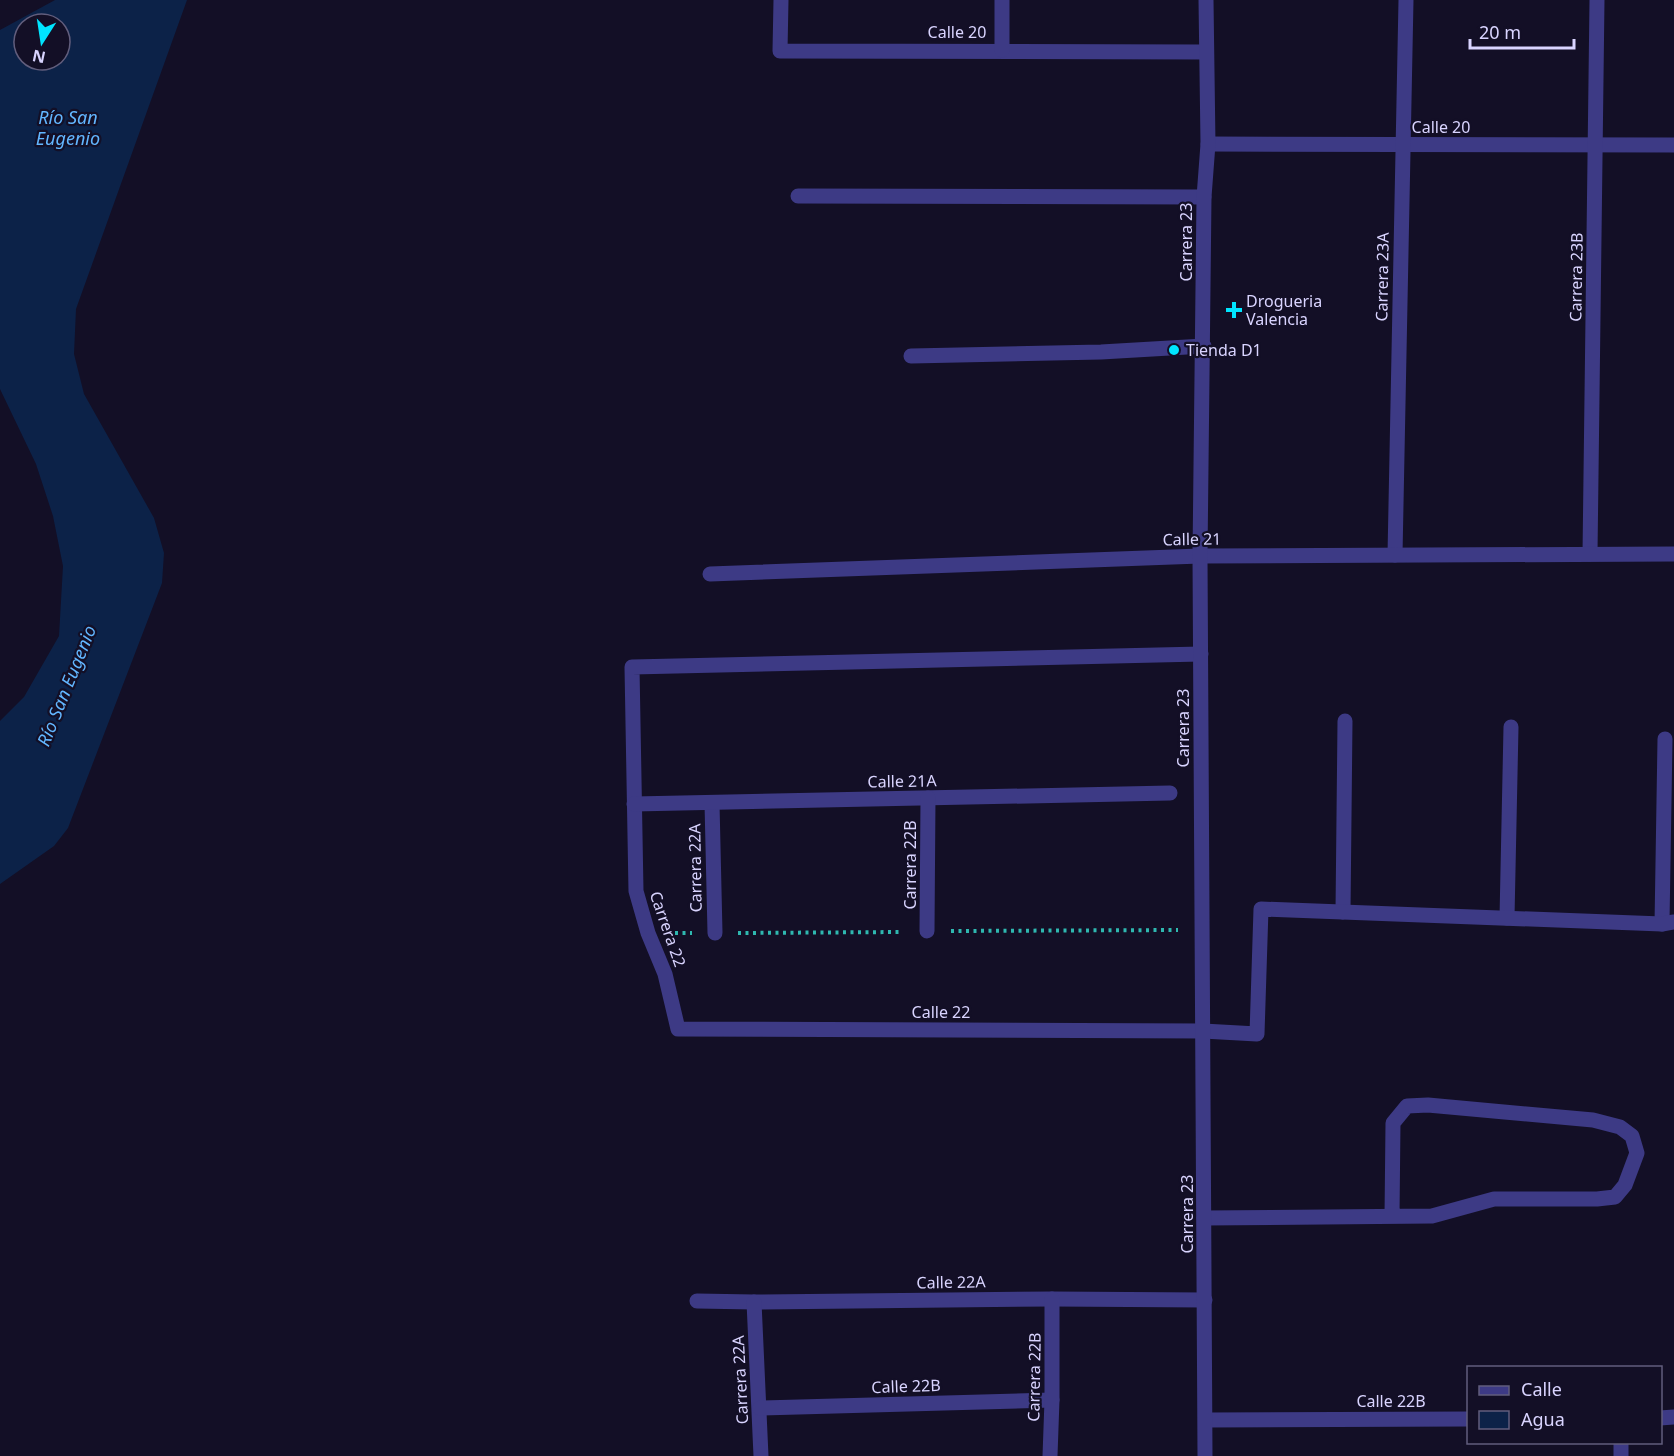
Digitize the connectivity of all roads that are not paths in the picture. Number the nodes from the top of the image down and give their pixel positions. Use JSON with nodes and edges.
{"nodes":[{"id":1,"x":781,"y":0,"type":"edge"},
{"id":2,"x":1002,"y":0,"type":"edge"},
{"id":3,"x":1206,"y":0,"type":"edge"},
{"id":4,"x":1406,"y":0,"type":"edge"},
{"id":5,"x":1597,"y":0,"type":"edge"},
{"id":6,"x":1002,"y":50,"type":"junction"},
{"id":7,"x":1206,"y":52,"type":"junction"},
{"id":8,"x":1208,"y":144,"type":"junction"},
{"id":9,"x":1402,"y":145,"type":"junction"},
{"id":10,"x":1596,"y":146,"type":"junction"},
{"id":11,"x":1674,"y":146,"type":"edge"},
{"id":12,"x":798,"y":195,"type":"dead end"},
{"id":13,"x":1204,"y":197,"type":"junction"},
{"id":14,"x":1204,"y":346,"type":"junction"},
{"id":15,"x":911,"y":356,"type":"dead end"},
{"id":16,"x":1590,"y":554,"type":"junction"},
{"id":17,"x":1674,"y":554,"type":"edge"},
{"id":18,"x":1395,"y":555,"type":"junction"},
{"id":19,"x":1200,"y":556,"type":"junction"},
{"id":20,"x":710,"y":574,"type":"dead end"},
{"id":21,"x":1201,"y":654,"type":"junction"},
{"id":22,"x":1345,"y":721,"type":"dead end"},
{"id":23,"x":1511,"y":727,"type":"dead end"},
{"id":24,"x":1665,"y":739,"type":"dead end"},
{"id":25,"x":1170,"y":793,"type":"dead end"},
{"id":26,"x":928,"y":798,"type":"junction"},
{"id":27,"x":712,"y":803,"type":"junction"},
{"id":28,"x":634,"y":804,"type":"junction"},
{"id":29,"x":1343,"y":912,"type":"junction"},
{"id":30,"x":1507,"y":918,"type":"junction"},
{"id":31,"x":1668,"y":923,"type":"edge"},
{"id":32,"x":927,"y":931,"type":"dead end"},
{"id":33,"x":715,"y":933,"type":"dead end"},
{"id":34,"x":678,"y":1029,"type":"joint"},
{"id":35,"x":1203,"y":1031,"type":"junction"},
{"id":36,"x":1392,"y":1216,"type":"junction"},
{"id":37,"x":1204,"y":1218,"type":"junction"},
{"id":38,"x":1052,"y":1299,"type":"junction"},
{"id":39,"x":1205,"y":1300,"type":"junction"},
{"id":40,"x":697,"y":1301,"type":"dead end"},
{"id":41,"x":754,"y":1302,"type":"junction"},
{"id":42,"x":1052,"y":1400,"type":"junction"},
{"id":43,"x":760,"y":1408,"type":"junction"},
{"id":44,"x":1467,"y":1419,"type":"edge"},
{"id":45,"x":1206,"y":1420,"type":"junction"},
{"id":46,"x":761,"y":1456,"type":"edge"},
{"id":47,"x":1050,"y":1456,"type":"edge"},
{"id":48,"x":1205,"y":1456,"type":"edge"}],
"edges":[{"from":1,"to":6,"type":"street","name":"Calle 20"},
{"from":2,"to":6,"type":"street"},
{"from":3,"to":7,"type":"street","name":"Carrera 23"},
{"from":4,"to":9,"type":"street","name":"Carrera 23A"},
{"from":5,"to":10,"type":"street","name":"Carrera 23B"},
{"from":6,"to":7,"type":"street","name":"Calle 20"},
{"from":7,"to":8,"type":"street","name":"Carrera 23"},
{"from":8,"to":9,"type":"street","name":"Calle 20"},
{"from":8,"to":13,"type":"street","name":"Carrera 23"},
{"from":9,"to":10,"type":"street","name":"Calle 20"},
{"from":9,"to":18,"type":"street","name":"Carrera 23A"},
{"from":10,"to":11,"type":"street","name":"Calle 20"},
{"from":10,"to":16,"type":"street","name":"Carrera 23B"},
{"from":12,"to":13,"type":"street"},
{"from":13,"to":14,"type":"street","name":"Carrera 23"},
{"from":14,"to":15,"type":"street"},
{"from":14,"to":19,"type":"street","name":"Carrera 23"},
{"from":16,"to":17,"type":"street","name":"Calle 21"},
{"from":16,"to":18,"type":"street","name":"Calle 21"},
{"from":18,"to":19,"type":"street","name":"Calle 21"},
{"from":19,"to":20,"type":"street","name":"Calle 21"},
{"from":19,"to":21,"type":"street","name":"Carrera 23"},
{"from":21,"to":28,"type":"street","name":"Carrera 22"},
{"from":21,"to":35,"type":"street","name":"Carrera 23"},
{"from":22,"to":29,"type":"street"},
{"from":23,"to":30,"type":"street"},
{"from":24,"to":31,"type":"street"},
{"from":25,"to":26,"type":"street","name":"Calle 21A"},
{"from":26,"to":27,"type":"street","name":"Calle 21A"},
{"from":26,"to":32,"type":"street","name":"Carrera 22B"},
{"from":27,"to":28,"type":"street","name":"Calle 21A"},
{"from":27,"to":33,"type":"street","name":"Carrera 22A"},
{"from":28,"to":34,"type":"street","name":"Carrera 22"},
{"from":29,"to":30,"type":"street"},
{"from":29,"to":35,"type":"street","name":"Calle 22"},
{"from":30,"to":31,"type":"street"},
{"from":34,"to":35,"type":"street","name":"Calle 22"},
{"from":35,"to":37,"type":"street","name":"Carrera 23"},
{"from":36,"to":36,"type":"street"},
{"from":36,"to":37,"type":"street"},
{"from":37,"to":39,"type":"street","name":"Carrera 23"},
{"from":38,"to":39,"type":"street","name":"Calle 22A"},
{"from":38,"to":41,"type":"street","name":"Calle 22A"},
{"from":38,"to":42,"type":"street","name":"Carrera 22B"},
{"from":39,"to":45,"type":"street","name":"Carrera 23"},
{"from":40,"to":41,"type":"street","name":"Calle 22A"},
{"from":41,"to":43,"type":"street","name":"Carrera 22A"},
{"from":42,"to":43,"type":"street","name":"Calle 22B"},
{"from":42,"to":47,"type":"street","name":"Carrera 22B"},
{"from":43,"to":46,"type":"street","name":"Carrera 22A"},
{"from":44,"to":45,"type":"street","name":"Calle 22B"},
{"from":45,"to":48,"type":"street","name":"Carrera 23"}]}
